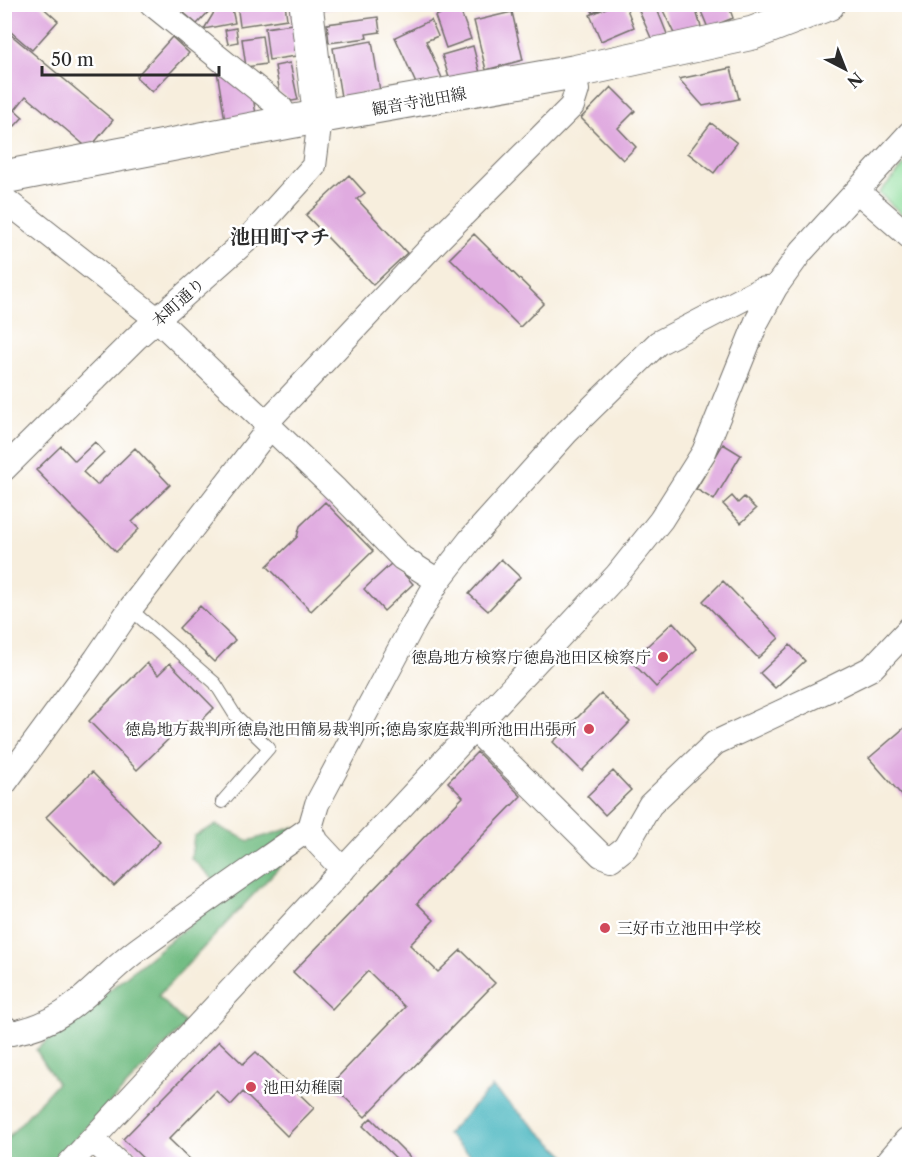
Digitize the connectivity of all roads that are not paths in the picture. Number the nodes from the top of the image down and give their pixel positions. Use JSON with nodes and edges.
{"nodes":[{"id":1,"x":152,"y":4,"type":"edge"},
{"id":2,"x":306,"y":4,"type":"edge"},
{"id":3,"x":828,"y":4,"type":"edge"},
{"id":4,"x":573,"y":72,"type":"junction"},
{"id":5,"x":305,"y":120,"type":"junction"},
{"id":6,"x":909,"y":133,"type":"edge"},
{"id":7,"x":4,"y":177,"type":"edge"},
{"id":8,"x":857,"y":191,"type":"junction"},
{"id":9,"x":4,"y":199,"type":"edge"},
{"id":10,"x":909,"y":237,"type":"edge"},
{"id":11,"x":775,"y":288,"type":"junction"},
{"id":12,"x":158,"y":320,"type":"junction"},
{"id":13,"x":267,"y":425,"type":"junction"},
{"id":14,"x":4,"y":469,"type":"edge"},
{"id":15,"x":438,"y":581,"type":"junction"},
{"id":16,"x":130,"y":609,"type":"junction"},
{"id":17,"x":909,"y":628,"type":"edge"},
{"id":18,"x":474,"y":729,"type":"junction"},
{"id":19,"x":6,"y":780,"type":"edge"},
{"id":20,"x":222,"y":802,"type":"dead end"},
{"id":21,"x":310,"y":828,"type":"junction"},
{"id":22,"x":343,"y":870,"type":"junction"},
{"id":23,"x":4,"y":1027,"type":"edge"},
{"id":24,"x":92,"y":1139,"type":"junction"},
{"id":25,"x":909,"y":1143,"type":"edge"},
{"id":26,"x":69,"y":1164,"type":"edge"},
{"id":27,"x":119,"y":1164,"type":"edge"},
{"id":28,"x":892,"y":1164,"type":"edge"}],
"edges":[{"from":1,"to":5,"type":"street"},
{"from":2,"to":5,"type":"main road"},
{"from":3,"to":4,"type":"main road","name":"観音寺池田線"},
{"from":4,"to":5,"type":"main road","name":"観音寺池田線"},
{"from":4,"to":13,"type":"street"},
{"from":5,"to":7,"type":"main road","name":"観音寺池田線"},
{"from":5,"to":12,"type":"street","name":"本町通り"},
{"from":6,"to":8,"type":"street"},
{"from":8,"to":10,"type":"street"},
{"from":8,"to":11,"type":"street"},
{"from":9,"to":12,"type":"street"},
{"from":11,"to":15,"type":"street"},
{"from":11,"to":18,"type":"street"},
{"from":12,"to":13,"type":"street"},
{"from":12,"to":14,"type":"street","name":"本町通り"},
{"from":13,"to":15,"type":"street"},
{"from":13,"to":16,"type":"street"},
{"from":15,"to":21,"type":"street"},
{"from":16,"to":19,"type":"street"},
{"from":16,"to":20,"type":"lane"},
{"from":17,"to":18,"type":"street"},
{"from":18,"to":22,"type":"street"},
{"from":21,"to":22,"type":"street"},
{"from":21,"to":23,"type":"street"},
{"from":22,"to":24,"type":"street"},
{"from":24,"to":26,"type":"street"},
{"from":24,"to":27,"type":"street"},
{"from":25,"to":28,"type":"main road"}]}
